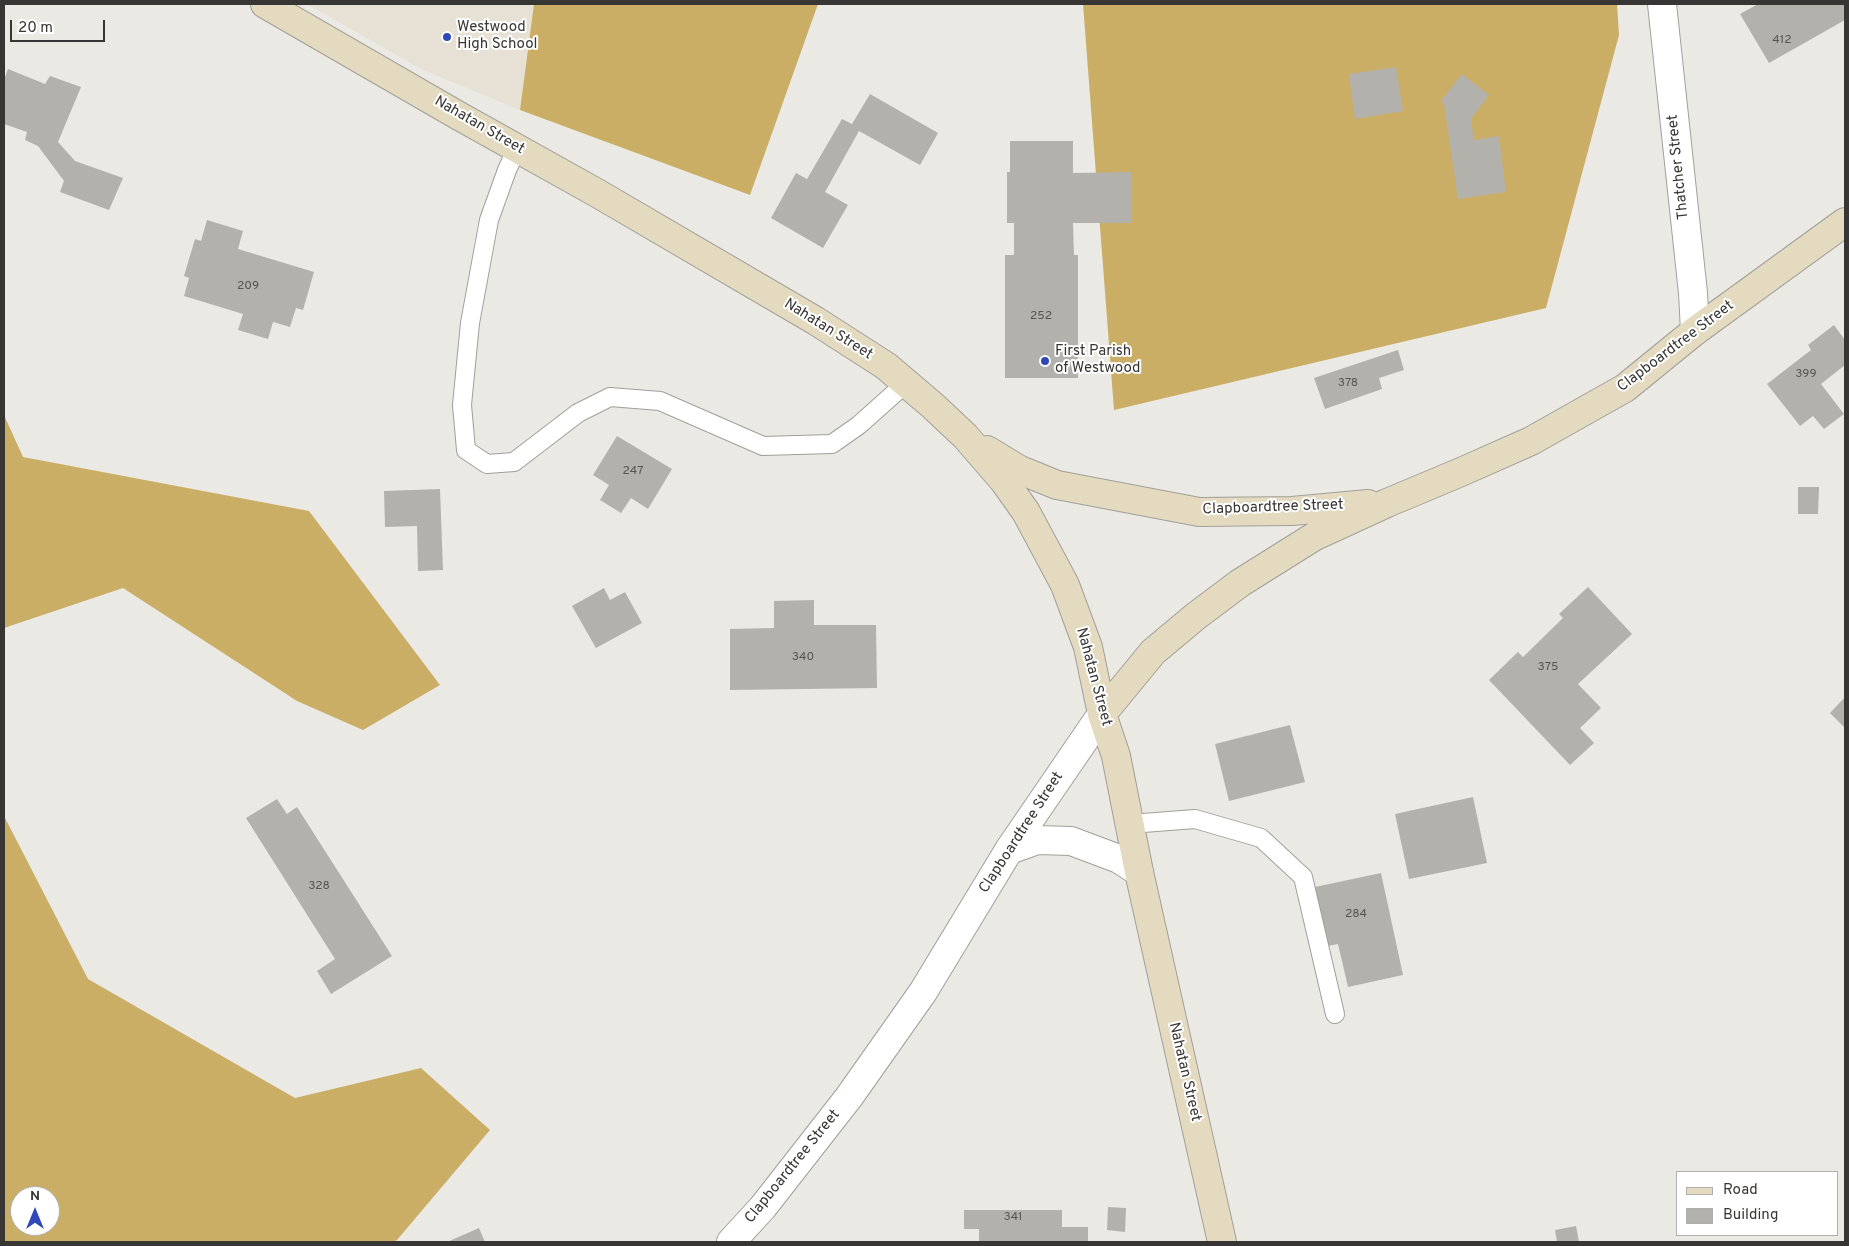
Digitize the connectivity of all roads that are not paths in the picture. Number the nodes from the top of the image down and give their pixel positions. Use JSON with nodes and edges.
{"nodes":[{"id":1,"x":265,"y":4,"type":"edge"},
{"id":2,"x":1662,"y":4,"type":"edge"},
{"id":3,"x":517,"y":148,"type":"junction"},
{"id":4,"x":1845,"y":222,"type":"edge"},
{"id":5,"x":1695,"y":331,"type":"junction"},
{"id":6,"x":906,"y":383,"type":"junction"},
{"id":7,"x":965,"y":436,"type":"junction"},
{"id":8,"x":1387,"y":503,"type":"junction"},
{"id":9,"x":1102,"y":714,"type":"junction"},
{"id":10,"x":1130,"y":824,"type":"junction"},
{"id":11,"x":1008,"y":850,"type":"junction"},
{"id":12,"x":1139,"y":872,"type":"junction"},
{"id":13,"x":1335,"y":1014,"type":"dead end"},
{"id":14,"x":731,"y":1242,"type":"edge"},
{"id":15,"x":1222,"y":1242,"type":"edge"}],
"edges":[{"from":1,"to":3,"type":"main road","name":"Nahatan Street"},
{"from":2,"to":5,"type":"street","name":"Thatcher Street"},
{"from":3,"to":6,"type":"main road","name":"Nahatan Street"},
{"from":3,"to":6,"type":"lane"},
{"from":4,"to":5,"type":"main road","name":"Clapboardtree Street"},
{"from":5,"to":8,"type":"main road","name":"Clapboardtree Street"},
{"from":6,"to":7,"type":"main road","name":"Nahatan Street"},
{"from":7,"to":8,"type":"main road","name":"Clapboardtree Street"},
{"from":7,"to":9,"type":"main road","name":"Nahatan Street"},
{"from":8,"to":9,"type":"main road","name":"Clapboardtree Street"},
{"from":9,"to":10,"type":"main road","name":"Nahatan Street"},
{"from":9,"to":11,"type":"street","name":"Clapboardtree Street"},
{"from":10,"to":12,"type":"main road","name":"Nahatan Street"},
{"from":10,"to":13,"type":"lane"},
{"from":11,"to":12,"type":"street"},
{"from":11,"to":14,"type":"street","name":"Clapboardtree Street"},
{"from":12,"to":15,"type":"main road","name":"Nahatan Street"}]}
